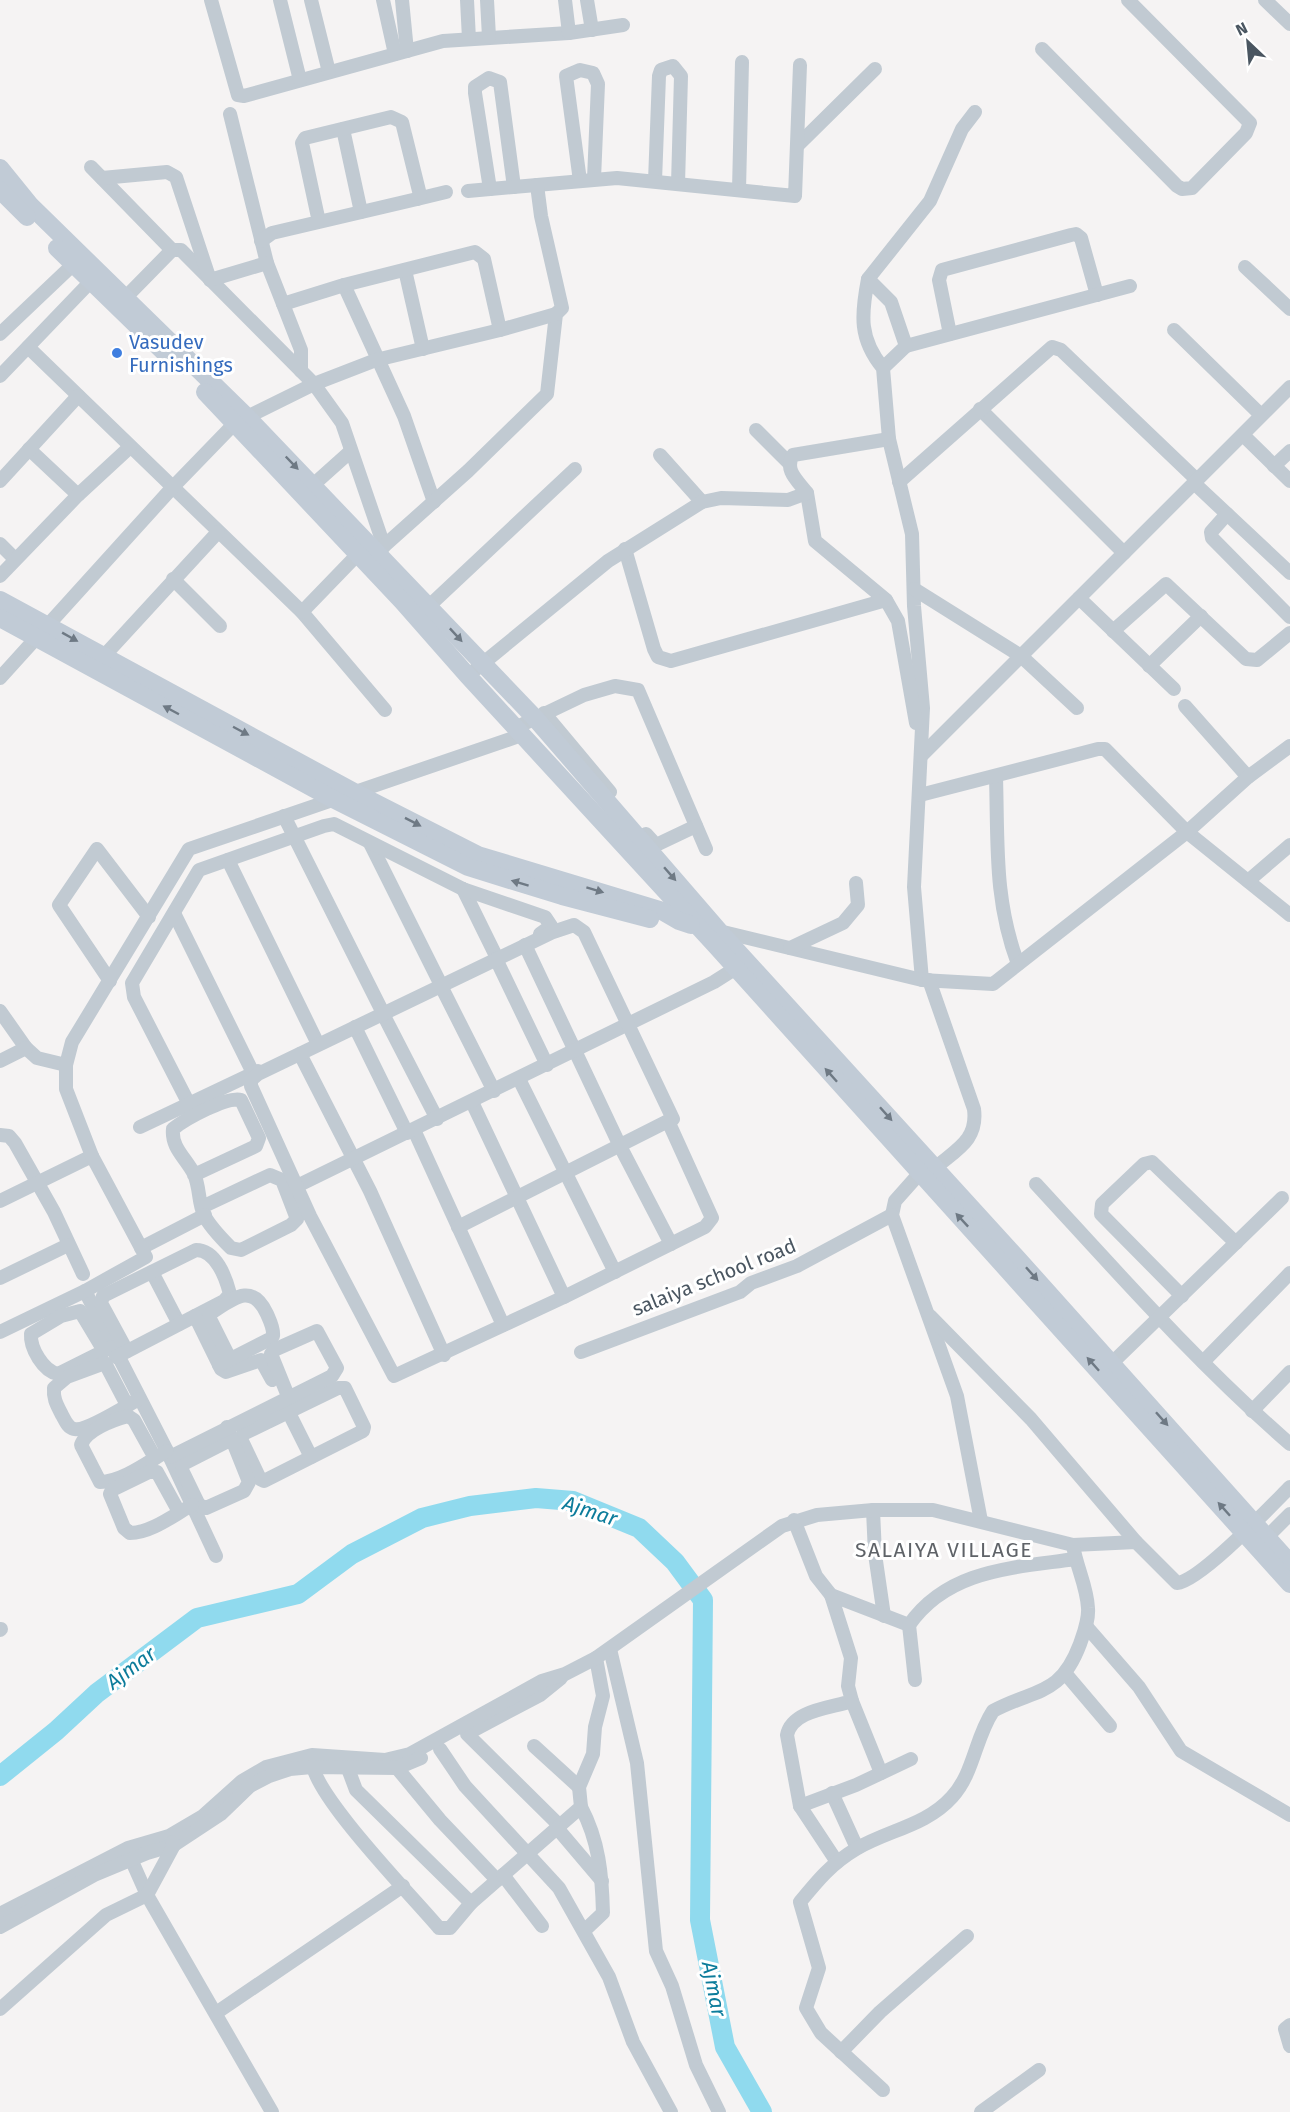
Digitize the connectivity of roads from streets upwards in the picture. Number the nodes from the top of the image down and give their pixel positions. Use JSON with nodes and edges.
{"nodes":[{"id":1,"x":212,"y":0,"type":"edge"},
{"id":2,"x":280,"y":0,"type":"edge"},
{"id":3,"x":312,"y":0,"type":"edge"},
{"id":4,"x":383,"y":0,"type":"edge"},
{"id":5,"x":402,"y":0,"type":"edge"},
{"id":6,"x":467,"y":0,"type":"edge"},
{"id":7,"x":487,"y":0,"type":"edge"},
{"id":8,"x":566,"y":0,"type":"edge"},
{"id":9,"x":587,"y":0,"type":"edge"},
{"id":10,"x":1128,"y":0,"type":"edge"},
{"id":11,"x":1265,"y":0,"type":"edge"},
{"id":12,"x":1290,"y":24,"type":"edge"},
{"id":13,"x":623,"y":25,"type":"dead end"},
{"id":14,"x":592,"y":30,"type":"junction"},
{"id":15,"x":569,"y":33,"type":"junction"},
{"id":16,"x":489,"y":37,"type":"junction"},
{"id":17,"x":469,"y":39,"type":"junction"},
{"id":18,"x":1042,"y":50,"type":"dead end"},
{"id":19,"x":401,"y":53,"type":"junction"},
{"id":20,"x":742,"y":62,"type":"dead end"},
{"id":21,"x":800,"y":64,"type":"dead end"},
{"id":22,"x":875,"y":69,"type":"dead end"},
{"id":23,"x":329,"y":72,"type":"junction"},
{"id":24,"x":300,"y":80,"type":"junction"},
{"id":25,"x":975,"y":112,"type":"dead end"},
{"id":26,"x":230,"y":114,"type":"dead end"},
{"id":27,"x":343,"y":129,"type":"junction"},
{"id":28,"x":798,"y":145,"type":"junction"},
{"id":29,"x":91,"y":167,"type":"dead end"},
{"id":30,"x":0,"y":168,"type":"edge"},
{"id":31,"x":102,"y":178,"type":"junction"},
{"id":32,"x":587,"y":180,"type":"junction"},
{"id":33,"x":655,"y":181,"type":"junction"},
{"id":34,"x":678,"y":184,"type":"junction"},
{"id":35,"x":537,"y":185,"type":"junction"},
{"id":36,"x":514,"y":187,"type":"junction"},
{"id":37,"x":490,"y":189,"type":"junction"},
{"id":38,"x":0,"y":190,"type":"edge"},
{"id":39,"x":739,"y":190,"type":"junction"},
{"id":40,"x":468,"y":191,"type":"dead end"},
{"id":41,"x":446,"y":192,"type":"dead end"},
{"id":42,"x":417,"y":199,"type":"junction"},
{"id":43,"x":362,"y":212,"type":"junction"},
{"id":44,"x":319,"y":222,"type":"junction"},
{"id":45,"x":261,"y":241,"type":"junction"},
{"id":46,"x":172,"y":250,"type":"junction"},
{"id":47,"x":78,"y":260,"type":"junction"},
{"id":48,"x":267,"y":263,"type":"junction"},
{"id":49,"x":1245,"y":267,"type":"dead end"},
{"id":50,"x":405,"y":270,"type":"junction"},
{"id":51,"x":95,"y":276,"type":"junction"},
{"id":52,"x":210,"y":279,"type":"junction"},
{"id":53,"x":868,"y":279,"type":"junction"},
{"id":54,"x":344,"y":285,"type":"junction"},
{"id":55,"x":1130,"y":286,"type":"dead end"},
{"id":56,"x":1097,"y":295,"type":"junction"},
{"id":57,"x":126,"y":297,"type":"junction"},
{"id":58,"x":283,"y":304,"type":"junction"},
{"id":59,"x":1290,"y":309,"type":"edge"},
{"id":60,"x":556,"y":314,"type":"junction"},
{"id":61,"x":3,"y":326,"type":"edge"},
{"id":62,"x":500,"y":330,"type":"junction"},
{"id":63,"x":1174,"y":330,"type":"dead end"},
{"id":64,"x":950,"y":334,"type":"junction"},
{"id":65,"x":906,"y":346,"type":"junction"},
{"id":66,"x":28,"y":347,"type":"junction"},
{"id":67,"x":423,"y":349,"type":"junction"},
{"id":68,"x":376,"y":360,"type":"junction"},
{"id":69,"x":883,"y":368,"type":"junction"},
{"id":70,"x":301,"y":371,"type":"junction"},
{"id":71,"x":0,"y":376,"type":"edge"},
{"id":72,"x":314,"y":384,"type":"junction"},
{"id":73,"x":1290,"y":387,"type":"edge"},
{"id":74,"x":78,"y":396,"type":"junction"},
{"id":75,"x":980,"y":410,"type":"junction"},
{"id":76,"x":1261,"y":415,"type":"junction"},
{"id":77,"x":241,"y":420,"type":"junction"},
{"id":78,"x":756,"y":430,"type":"dead end"},
{"id":79,"x":1243,"y":435,"type":"junction"},
{"id":80,"x":889,"y":439,"type":"junction"},
{"id":81,"x":129,"y":447,"type":"junction"},
{"id":82,"x":29,"y":449,"type":"junction"},
{"id":83,"x":351,"y":451,"type":"junction"},
{"id":84,"x":1290,"y":451,"type":"edge"},
{"id":85,"x":660,"y":455,"type":"dead end"},
{"id":86,"x":789,"y":463,"type":"junction"},
{"id":87,"x":1274,"y":466,"type":"junction"},
{"id":88,"x":575,"y":469,"type":"dead end"},
{"id":89,"x":0,"y":481,"type":"edge"},
{"id":90,"x":1290,"y":481,"type":"edge"},
{"id":91,"x":899,"y":482,"type":"junction"},
{"id":92,"x":1196,"y":482,"type":"junction"},
{"id":93,"x":313,"y":484,"type":"junction"},
{"id":94,"x":172,"y":488,"type":"junction"},
{"id":95,"x":807,"y":493,"type":"junction"},
{"id":96,"x":78,"y":495,"type":"junction"},
{"id":97,"x":434,"y":502,"type":"junction"},
{"id":98,"x":702,"y":502,"type":"junction"},
{"id":99,"x":1227,"y":514,"type":"junction"},
{"id":100,"x":218,"y":532,"type":"junction"},
{"id":101,"x":0,"y":544,"type":"edge"},
{"id":102,"x":625,"y":549,"type":"junction"},
{"id":103,"x":382,"y":550,"type":"junction"},
{"id":104,"x":358,"y":553,"type":"junction"},
{"id":105,"x":1124,"y":553,"type":"junction"},
{"id":106,"x":15,"y":559,"type":"junction"},
{"id":107,"x":1290,"y":573,"type":"edge"},
{"id":108,"x":0,"y":576,"type":"edge"},
{"id":109,"x":173,"y":579,"type":"junction"},
{"id":110,"x":914,"y":589,"type":"junction"},
{"id":111,"x":1079,"y":598,"type":"junction"},
{"id":112,"x":0,"y":600,"type":"edge"},
{"id":113,"x":885,"y":600,"type":"junction"},
{"id":114,"x":429,"y":606,"type":"junction"},
{"id":115,"x":302,"y":612,"type":"junction"},
{"id":116,"x":1202,"y":616,"type":"junction"},
{"id":117,"x":1290,"y":617,"type":"edge"},
{"id":118,"x":0,"y":618,"type":"edge"},
{"id":119,"x":220,"y":626,"type":"dead end"},
{"id":120,"x":40,"y":630,"type":"junction"},
{"id":121,"x":1113,"y":631,"type":"junction"},
{"id":122,"x":1290,"y":633,"type":"edge"},
{"id":123,"x":104,"y":656,"type":"junction"},
{"id":124,"x":1021,"y":656,"type":"junction"},
{"id":125,"x":483,"y":664,"type":"junction"},
{"id":126,"x":1149,"y":666,"type":"junction"},
{"id":127,"x":468,"y":676,"type":"junction"},
{"id":128,"x":0,"y":678,"type":"edge"},
{"id":129,"x":1174,"y":689,"type":"dead end"},
{"id":130,"x":1185,"y":706,"type":"dead end"},
{"id":131,"x":1077,"y":708,"type":"dead end"},
{"id":132,"x":385,"y":710,"type":"dead end"},
{"id":133,"x":539,"y":716,"type":"junction"},
{"id":134,"x":917,"y":725,"type":"dead end"},
{"id":135,"x":519,"y":732,"type":"junction"},
{"id":136,"x":1290,"y":746,"type":"edge"},
{"id":137,"x":921,"y":756,"type":"junction"},
{"id":138,"x":996,"y":777,"type":"junction"},
{"id":139,"x":1248,"y":777,"type":"junction"},
{"id":140,"x":354,"y":792,"type":"junction"},
{"id":141,"x":920,"y":795,"type":"junction"},
{"id":142,"x":333,"y":799,"type":"junction"},
{"id":143,"x":284,"y":816,"type":"junction"},
{"id":144,"x":696,"y":826,"type":"junction"},
{"id":145,"x":1186,"y":832,"type":"junction"},
{"id":146,"x":294,"y":836,"type":"junction"},
{"id":147,"x":370,"y":843,"type":"junction"},
{"id":148,"x":1290,"y":845,"type":"edge"},
{"id":149,"x":706,"y":849,"type":"dead end"},
{"id":150,"x":228,"y":860,"type":"junction"},
{"id":151,"x":1248,"y":881,"type":"junction"},
{"id":152,"x":856,"y":883,"type":"dead end"},
{"id":153,"x":463,"y":890,"type":"junction"},
{"id":154,"x":174,"y":913,"type":"junction"},
{"id":155,"x":1290,"y":915,"type":"edge"},
{"id":156,"x":149,"y":917,"type":"junction"},
{"id":157,"x":679,"y":921,"type":"junction"},
{"id":158,"x":697,"y":926,"type":"junction"},
{"id":159,"x":719,"y":931,"type":"junction"},
{"id":160,"x":525,"y":945,"type":"junction"},
{"id":161,"x":790,"y":948,"type":"junction"},
{"id":162,"x":496,"y":957,"type":"junction"},
{"id":163,"x":1018,"y":964,"type":"junction"},
{"id":164,"x":736,"y":968,"type":"junction"},
{"id":165,"x":926,"y":980,"type":"junction"},
{"id":166,"x":110,"y":981,"type":"junction"},
{"id":167,"x":440,"y":984,"type":"junction"},
{"id":168,"x":0,"y":1011,"type":"edge"},
{"id":169,"x":382,"y":1012,"type":"junction"},
{"id":170,"x":628,"y":1024,"type":"junction"},
{"id":171,"x":355,"y":1027,"type":"junction"},
{"id":172,"x":317,"y":1042,"type":"junction"},
{"id":173,"x":26,"y":1048,"type":"junction"},
{"id":174,"x":576,"y":1051,"type":"junction"},
{"id":175,"x":300,"y":1054,"type":"junction"},
{"id":176,"x":0,"y":1061,"type":"edge"},
{"id":177,"x":66,"y":1065,"type":"junction"},
{"id":178,"x":547,"y":1065,"type":"junction"},
{"id":179,"x":253,"y":1073,"type":"junction"},
{"id":180,"x":519,"y":1079,"type":"junction"},
{"id":181,"x":494,"y":1091,"type":"junction"},
{"id":182,"x":472,"y":1102,"type":"junction"},
{"id":183,"x":189,"y":1104,"type":"junction"},
{"id":184,"x":437,"y":1119,"type":"junction"},
{"id":185,"x":668,"y":1121,"type":"junction"},
{"id":186,"x":140,"y":1127,"type":"dead end"},
{"id":187,"x":410,"y":1132,"type":"junction"},
{"id":188,"x":0,"y":1135,"type":"edge"},
{"id":189,"x":620,"y":1146,"type":"junction"},
{"id":190,"x":92,"y":1156,"type":"junction"},
{"id":191,"x":354,"y":1159,"type":"junction"},
{"id":192,"x":194,"y":1175,"type":"junction"},
{"id":193,"x":565,"y":1175,"type":"junction"},
{"id":194,"x":934,"y":1179,"type":"junction"},
{"id":195,"x":37,"y":1183,"type":"junction"},
{"id":196,"x":1036,"y":1184,"type":"dead end"},
{"id":197,"x":297,"y":1186,"type":"junction"},
{"id":198,"x":519,"y":1198,"type":"junction"},
{"id":199,"x":0,"y":1201,"type":"edge"},
{"id":200,"x":1287,"y":1202,"type":"edge"},
{"id":201,"x":203,"y":1211,"type":"junction"},
{"id":202,"x":892,"y":1215,"type":"junction"},
{"id":203,"x":458,"y":1227,"type":"junction"},
{"id":204,"x":1236,"y":1243,"type":"junction"},
{"id":205,"x":671,"y":1244,"type":"junction"},
{"id":206,"x":68,"y":1245,"type":"junction"},
{"id":207,"x":141,"y":1248,"type":"junction"},
{"id":208,"x":153,"y":1272,"type":"junction"},
{"id":209,"x":615,"y":1272,"type":"junction"},
{"id":210,"x":1290,"y":1273,"type":"edge"},
{"id":211,"x":83,"y":1274,"type":"dead end"},
{"id":212,"x":1,"y":1275,"type":"edge"},
{"id":213,"x":85,"y":1291,"type":"junction"},
{"id":214,"x":1182,"y":1296,"type":"junction"},
{"id":215,"x":564,"y":1297,"type":"junction"},
{"id":216,"x":927,"y":1312,"type":"junction"},
{"id":217,"x":195,"y":1316,"type":"junction"},
{"id":218,"x":1159,"y":1318,"type":"junction"},
{"id":219,"x":179,"y":1324,"type":"junction"},
{"id":220,"x":503,"y":1325,"type":"junction"},
{"id":221,"x":0,"y":1332,"type":"edge"},
{"id":222,"x":115,"y":1352,"type":"junction"},
{"id":223,"x":581,"y":1352,"type":"dead end"},
{"id":224,"x":444,"y":1354,"type":"junction"},
{"id":225,"x":225,"y":1362,"type":"junction"},
{"id":226,"x":1203,"y":1362,"type":"junction"},
{"id":227,"x":1112,"y":1363,"type":"junction"},
{"id":228,"x":1290,"y":1372,"type":"edge"},
{"id":229,"x":133,"y":1402,"type":"junction"},
{"id":230,"x":286,"y":1402,"type":"junction"},
{"id":231,"x":1252,"y":1411,"type":"junction"},
{"id":232,"x":229,"y":1433,"type":"junction"},
{"id":233,"x":1290,"y":1444,"type":"edge"},
{"id":234,"x":164,"y":1456,"type":"junction"},
{"id":235,"x":311,"y":1457,"type":"junction"},
{"id":236,"x":1290,"y":1487,"type":"edge"},
{"id":237,"x":192,"y":1505,"type":"junction"},
{"id":238,"x":873,"y":1510,"type":"junction"},
{"id":239,"x":179,"y":1512,"type":"junction"},
{"id":240,"x":1290,"y":1514,"type":"edge"},
{"id":241,"x":981,"y":1521,"type":"junction"},
{"id":242,"x":788,"y":1523,"type":"junction"},
{"id":243,"x":1250,"y":1527,"type":"junction"},
{"id":244,"x":1136,"y":1542,"type":"junction"},
{"id":245,"x":1262,"y":1542,"type":"junction"},
{"id":246,"x":1073,"y":1545,"type":"junction"},
{"id":247,"x":216,"y":1556,"type":"dead end"},
{"id":248,"x":1075,"y":1559,"type":"junction"},
{"id":249,"x":1290,"y":1563,"type":"edge"},
{"id":250,"x":1290,"y":1584,"type":"edge"},
{"id":251,"x":831,"y":1595,"type":"junction"},
{"id":252,"x":884,"y":1616,"type":"junction"},
{"id":253,"x":909,"y":1625,"type":"junction"},
{"id":254,"x":1086,"y":1626,"type":"junction"},
{"id":255,"x":610,"y":1649,"type":"junction"},
{"id":256,"x":596,"y":1658,"type":"junction"},
{"id":257,"x":1065,"y":1673,"type":"junction"},
{"id":258,"x":565,"y":1674,"type":"junction"},
{"id":259,"x":915,"y":1680,"type":"dead end"},
{"id":260,"x":852,"y":1701,"type":"junction"},
{"id":261,"x":1110,"y":1726,"type":"dead end"},
{"id":262,"x":467,"y":1734,"type":"junction"},
{"id":263,"x":534,"y":1746,"type":"dead end"},
{"id":264,"x":440,"y":1749,"type":"junction"},
{"id":265,"x":911,"y":1759,"type":"dead end"},
{"id":266,"x":312,"y":1761,"type":"junction"},
{"id":267,"x":347,"y":1766,"type":"junction"},
{"id":268,"x":397,"y":1768,"type":"junction"},
{"id":269,"x":881,"y":1773,"type":"junction"},
{"id":270,"x":579,"y":1787,"type":"junction"},
{"id":271,"x":832,"y":1793,"type":"junction"},
{"id":272,"x":800,"y":1806,"type":"junction"},
{"id":273,"x":581,"y":1807,"type":"junction"},
{"id":274,"x":1290,"y":1815,"type":"edge"},
{"id":275,"x":558,"y":1827,"type":"junction"},
{"id":276,"x":171,"y":1841,"type":"junction"},
{"id":277,"x":857,"y":1848,"type":"junction"},
{"id":278,"x":529,"y":1852,"type":"junction"},
{"id":279,"x":131,"y":1859,"type":"junction"},
{"id":280,"x":837,"y":1862,"type":"junction"},
{"id":281,"x":500,"y":1878,"type":"junction"},
{"id":282,"x":602,"y":1881,"type":"junction"},
{"id":283,"x":403,"y":1886,"type":"junction"},
{"id":284,"x":147,"y":1894,"type":"junction"},
{"id":285,"x":471,"y":1903,"type":"junction"},
{"id":286,"x":0,"y":1914,"type":"edge"},
{"id":287,"x":542,"y":1926,"type":"dead end"},
{"id":288,"x":0,"y":1927,"type":"edge"},
{"id":289,"x":585,"y":1930,"type":"junction"},
{"id":290,"x":967,"y":1936,"type":"dead end"},
{"id":291,"x":0,"y":2008,"type":"edge"},
{"id":292,"x":216,"y":2013,"type":"junction"},
{"id":293,"x":1290,"y":2025,"type":"edge"},
{"id":294,"x":1290,"y":2046,"type":"edge"},
{"id":295,"x":841,"y":2052,"type":"junction"},
{"id":296,"x":1039,"y":2070,"type":"dead end"},
{"id":297,"x":883,"y":2090,"type":"dead end"},
{"id":298,"x":272,"y":2112,"type":"edge"},
{"id":299,"x":671,"y":2112,"type":"edge"},
{"id":300,"x":718,"y":2112,"type":"edge"},
{"id":301,"x":981,"y":2112,"type":"edge"}],
"edges":[{"from":1,"to":24,"type":"street"},
{"from":2,"to":24,"type":"street"},
{"from":3,"to":23,"type":"street"},
{"from":4,"to":19,"type":"street"},
{"from":5,"to":19,"type":"street"},
{"from":6,"to":17,"type":"street"},
{"from":7,"to":16,"type":"street"},
{"from":8,"to":15,"type":"street"},
{"from":9,"to":14,"type":"street"},
{"from":10,"to":18,"type":"street"},
{"from":11,"to":12,"type":"street"},
{"from":13,"to":14,"type":"street"},
{"from":14,"to":15,"type":"street"},
{"from":15,"to":16,"type":"street"},
{"from":16,"to":17,"type":"street"},
{"from":17,"to":19,"type":"street"},
{"from":19,"to":23,"type":"street"},
{"from":20,"to":39,"type":"street"},
{"from":21,"to":28,"type":"street"},
{"from":22,"to":28,"type":"street"},
{"from":23,"to":24,"type":"street"},
{"from":25,"to":53,"type":"street"},
{"from":26,"to":45,"type":"street"},
{"from":27,"to":42,"type":"street"},
{"from":27,"to":43,"type":"street"},
{"from":27,"to":44,"type":"street"},
{"from":28,"to":39,"type":"street"},
{"from":29,"to":31,"type":"street"},
{"from":30,"to":47,"type":"street"},
{"from":31,"to":46,"type":"street"},
{"from":31,"to":52,"type":"street"},
{"from":32,"to":32,"type":"street"},
{"from":32,"to":33,"type":"street"},
{"from":32,"to":35,"type":"street"},
{"from":33,"to":34,"type":"street"},
{"from":33,"to":34,"type":"street"},
{"from":34,"to":39,"type":"street"},
{"from":35,"to":36,"type":"street"},
{"from":35,"to":60,"type":"street"},
{"from":36,"to":37,"type":"street"},
{"from":36,"to":37,"type":"street"},
{"from":37,"to":40,"type":"street"},
{"from":38,"to":47,"type":"street"},
{"from":41,"to":42,"type":"street"},
{"from":42,"to":43,"type":"street"},
{"from":43,"to":44,"type":"street"},
{"from":44,"to":45,"type":"street"},
{"from":45,"to":48,"type":"street"},
{"from":46,"to":52,"type":"street"},
{"from":46,"to":57,"type":"street"},
{"from":47,"to":51,"type":"street"},
{"from":47,"to":61,"type":"street"},
{"from":48,"to":52,"type":"street"},
{"from":48,"to":58,"type":"street"},
{"from":49,"to":59,"type":"street"},
{"from":50,"to":54,"type":"street"},
{"from":50,"to":62,"type":"street"},
{"from":50,"to":67,"type":"street"},
{"from":51,"to":57,"type":"street"},
{"from":51,"to":66,"type":"street"},
{"from":51,"to":77,"type":"street"},
{"from":52,"to":70,"type":"street"},
{"from":53,"to":65,"type":"street"},
{"from":53,"to":69,"type":"street"},
{"from":54,"to":58,"type":"street"},
{"from":54,"to":68,"type":"street"},
{"from":55,"to":56,"type":"street"},
{"from":56,"to":64,"type":"street"},
{"from":56,"to":64,"type":"street"},
{"from":57,"to":77,"type":"street"},
{"from":58,"to":70,"type":"street"},
{"from":60,"to":62,"type":"street"},
{"from":60,"to":97,"type":"street"},
{"from":62,"to":67,"type":"street"},
{"from":63,"to":76,"type":"street"},
{"from":64,"to":65,"type":"street"},
{"from":65,"to":69,"type":"street"},
{"from":66,"to":71,"type":"street"},
{"from":66,"to":74,"type":"street"},
{"from":67,"to":68,"type":"street"},
{"from":68,"to":72,"type":"street"},
{"from":68,"to":97,"type":"street"},
{"from":69,"to":80,"type":"street"},
{"from":70,"to":72,"type":"street"},
{"from":72,"to":77,"type":"street"},
{"from":72,"to":83,"type":"street"},
{"from":73,"to":76,"type":"street"},
{"from":74,"to":81,"type":"street"},
{"from":74,"to":82,"type":"street"},
{"from":75,"to":91,"type":"street"},
{"from":75,"to":92,"type":"street"},
{"from":75,"to":105,"type":"street"},
{"from":76,"to":79,"type":"street"},
{"from":77,"to":93,"type":"street","one_way":true},
{"from":77,"to":94,"type":"street"},
{"from":77,"to":104,"type":"street"},
{"from":78,"to":86,"type":"street"},
{"from":79,"to":87,"type":"street"},
{"from":79,"to":92,"type":"street"},
{"from":80,"to":86,"type":"street"},
{"from":80,"to":91,"type":"street"},
{"from":81,"to":94,"type":"street"},
{"from":81,"to":96,"type":"street"},
{"from":82,"to":89,"type":"street"},
{"from":82,"to":96,"type":"street"},
{"from":83,"to":93,"type":"street"},
{"from":83,"to":103,"type":"street"},
{"from":84,"to":87,"type":"street"},
{"from":85,"to":98,"type":"street"},
{"from":86,"to":95,"type":"street"},
{"from":87,"to":90,"type":"street"},
{"from":88,"to":114,"type":"street"},
{"from":91,"to":110,"type":"street"},
{"from":92,"to":99,"type":"street"},
{"from":92,"to":105,"type":"street"},
{"from":93,"to":103,"type":"street"},
{"from":94,"to":100,"type":"street"},
{"from":94,"to":120,"type":"street"},
{"from":95,"to":98,"type":"street"},
{"from":95,"to":113,"type":"street"},
{"from":96,"to":106,"type":"street"},
{"from":97,"to":103,"type":"street"},
{"from":98,"to":102,"type":"street"},
{"from":99,"to":107,"type":"street"},
{"from":99,"to":117,"type":"street"},
{"from":100,"to":109,"type":"street"},
{"from":100,"to":115,"type":"street"},
{"from":101,"to":106,"type":"street"},
{"from":102,"to":113,"type":"street"},
{"from":102,"to":125,"type":"street"},
{"from":103,"to":114,"type":"street"},
{"from":104,"to":115,"type":"street"},
{"from":104,"to":127,"type":"street"},
{"from":105,"to":111,"type":"street"},
{"from":106,"to":108,"type":"street"},
{"from":109,"to":119,"type":"street"},
{"from":109,"to":123,"type":"street"},
{"from":110,"to":124,"type":"street"},
{"from":110,"to":137,"type":"street"},
{"from":111,"to":121,"type":"street"},
{"from":111,"to":124,"type":"street"},
{"from":112,"to":120,"type":"street"},
{"from":113,"to":134,"type":"street"},
{"from":114,"to":125,"type":"street","one_way":true},
{"from":115,"to":132,"type":"street"},
{"from":116,"to":121,"type":"street"},
{"from":116,"to":122,"type":"street"},
{"from":116,"to":126,"type":"street"},
{"from":118,"to":120,"type":"street"},
{"from":120,"to":123,"type":"street","one_way":true},
{"from":120,"to":128,"type":"street"},
{"from":142,"to":120,"type":"street","one_way":true},
{"from":121,"to":126,"type":"street"},
{"from":123,"to":140,"type":"street","one_way":true},
{"from":124,"to":131,"type":"street"},
{"from":124,"to":137,"type":"street"},
{"from":125,"to":127,"type":"street"},
{"from":125,"to":133,"type":"street"},
{"from":126,"to":129,"type":"street"},
{"from":127,"to":135,"type":"street"},
{"from":130,"to":139,"type":"street"},
{"from":133,"to":135,"type":"street"},
{"from":133,"to":144,"type":"street"},
{"from":133,"to":144,"type":"street"},
{"from":133,"to":159,"type":"street","one_way":true},
{"from":135,"to":140,"type":"street"},
{"from":135,"to":158,"type":"street"},
{"from":136,"to":139,"type":"street"},
{"from":137,"to":141,"type":"street"},
{"from":138,"to":141,"type":"street"},
{"from":138,"to":145,"type":"street"},
{"from":138,"to":163,"type":"street"},
{"from":139,"to":145,"type":"street"},
{"from":140,"to":142,"type":"street"},
{"from":140,"to":157,"type":"street","one_way":true},
{"from":141,"to":165,"type":"street"},
{"from":142,"to":143,"type":"street"},
{"from":157,"to":142,"type":"street","one_way":true},
{"from":143,"to":146,"type":"street"},
{"from":143,"to":156,"type":"street"},
{"from":144,"to":149,"type":"street"},
{"from":145,"to":151,"type":"street"},
{"from":145,"to":163,"type":"street"},
{"from":146,"to":147,"type":"street"},
{"from":146,"to":150,"type":"street"},
{"from":146,"to":169,"type":"street"},
{"from":147,"to":153,"type":"street"},
{"from":147,"to":167,"type":"street"},
{"from":148,"to":151,"type":"street"},
{"from":150,"to":154,"type":"street"},
{"from":150,"to":172,"type":"street"},
{"from":151,"to":155,"type":"street"},
{"from":152,"to":161,"type":"street"},
{"from":153,"to":162,"type":"street"},
{"from":153,"to":162,"type":"street"},
{"from":154,"to":179,"type":"street"},
{"from":154,"to":183,"type":"street"},
{"from":156,"to":166,"type":"street"},
{"from":156,"to":166,"type":"street"},
{"from":157,"to":158,"type":"street"},
{"from":158,"to":159,"type":"street"},
{"from":158,"to":164,"type":"street"},
{"from":159,"to":161,"type":"street"},
{"from":159,"to":194,"type":"street","one_way":true},
{"from":160,"to":162,"type":"street"},
{"from":160,"to":170,"type":"street"},
{"from":160,"to":174,"type":"street"},
{"from":161,"to":165,"type":"street"},
{"from":162,"to":167,"type":"street"},
{"from":162,"to":178,"type":"street"},
{"from":163,"to":165,"type":"street"},
{"from":164,"to":170,"type":"street"},
{"from":194,"to":164,"type":"street","one_way":true},
{"from":165,"to":194,"type":"street"},
{"from":166,"to":177,"type":"street"},
{"from":167,"to":169,"type":"street"},
{"from":167,"to":181,"type":"street"},
{"from":168,"to":173,"type":"street"},
{"from":169,"to":171,"type":"street"},
{"from":169,"to":172,"type":"street"},
{"from":169,"to":184,"type":"street"},
{"from":170,"to":174,"type":"street"},
{"from":170,"to":185,"type":"street"},
{"from":171,"to":175,"type":"street"},
{"from":171,"to":187,"type":"street"},
{"from":172,"to":179,"type":"street"},
{"from":173,"to":176,"type":"street"},
{"from":173,"to":177,"type":"street"},
{"from":174,"to":178,"type":"street"},
{"from":174,"to":189,"type":"street"},
{"from":175,"to":191,"type":"street"},
{"from":175,"to":197,"type":"street"},
{"from":177,"to":190,"type":"street"},
{"from":178,"to":180,"type":"street"},
{"from":179,"to":183,"type":"street"},
{"from":180,"to":181,"type":"street"},
{"from":180,"to":193,"type":"street"},
{"from":181,"to":182,"type":"street"},
{"from":182,"to":184,"type":"street"},
{"from":182,"to":198,"type":"street"},
{"from":183,"to":186,"type":"street"},
{"from":184,"to":187,"type":"street"},
{"from":185,"to":189,"type":"street"},
{"from":185,"to":205,"type":"street"},
{"from":187,"to":191,"type":"street"},
{"from":187,"to":203,"type":"street"},
{"from":188,"to":195,"type":"street"},
{"from":189,"to":193,"type":"street"},
{"from":189,"to":205,"type":"street"},
{"from":190,"to":195,"type":"street"},
{"from":190,"to":207,"type":"street"},
{"from":191,"to":197,"type":"street"},
{"from":191,"to":224,"type":"street"},
{"from":192,"to":192,"type":"street"},
{"from":192,"to":201,"type":"street"},
{"from":193,"to":198,"type":"street"},
{"from":193,"to":209,"type":"street"},
{"from":194,"to":202,"type":"street"},
{"from":194,"to":227,"type":"street","one_way":true},
{"from":243,"to":194,"type":"street","one_way":true},
{"from":195,"to":199,"type":"street"},
{"from":195,"to":206,"type":"street"},
{"from":196,"to":218,"type":"street"},
{"from":197,"to":224,"type":"street"},
{"from":198,"to":203,"type":"street"},
{"from":198,"to":215,"type":"street"},
{"from":200,"to":204,"type":"street"},
{"from":201,"to":201,"type":"street"},
{"from":201,"to":207,"type":"street"},
{"from":202,"to":216,"type":"street"},
{"from":202,"to":223,"type":"street","name":"salaiya school road"},
{"from":203,"to":220,"type":"street"},
{"from":204,"to":214,"type":"street"},
{"from":204,"to":214,"type":"street"},
{"from":205,"to":209,"type":"street"},
{"from":206,"to":211,"type":"street"},
{"from":206,"to":212,"type":"street"},
{"from":207,"to":213,"type":"street"},
{"from":208,"to":217,"type":"street"},
{"from":208,"to":219,"type":"street"},
{"from":208,"to":222,"type":"street"},
{"from":209,"to":215,"type":"street"},
{"from":210,"to":226,"type":"street"},
{"from":213,"to":221,"type":"street"},
{"from":213,"to":222,"type":"street"},
{"from":214,"to":218,"type":"street"},
{"from":215,"to":220,"type":"street"},
{"from":216,"to":241,"type":"street"},
{"from":216,"to":244,"type":"street"},
{"from":217,"to":219,"type":"street"},
{"from":217,"to":225,"type":"street"},
{"from":218,"to":226,"type":"street"},
{"from":218,"to":227,"type":"street"},
{"from":219,"to":222,"type":"street"},
{"from":220,"to":224,"type":"street"},
{"from":222,"to":222,"type":"street"},
{"from":222,"to":229,"type":"street"},
{"from":225,"to":225,"type":"street"},
{"from":225,"to":230,"type":"street"},
{"from":226,"to":231,"type":"street"},
{"from":227,"to":243,"type":"street","one_way":true},
{"from":228,"to":231,"type":"street"},
{"from":229,"to":229,"type":"street"},
{"from":229,"to":234,"type":"street"},
{"from":230,"to":230,"type":"street"},
{"from":230,"to":232,"type":"street"},
{"from":230,"to":235,"type":"street"},
{"from":230,"to":235,"type":"street"},
{"from":230,"to":235,"type":"street"},
{"from":231,"to":233,"type":"street"},
{"from":232,"to":232,"type":"street"},
{"from":232,"to":234,"type":"street"},
{"from":234,"to":234,"type":"street"},
{"from":234,"to":237,"type":"street"},
{"from":236,"to":243,"type":"street"},
{"from":237,"to":239,"type":"street"},
{"from":237,"to":247,"type":"street"},
{"from":238,"to":241,"type":"street"},
{"from":238,"to":242,"type":"street"},
{"from":238,"to":252,"type":"street"},
{"from":239,"to":239,"type":"street"},
{"from":240,"to":245,"type":"street"},
{"from":241,"to":246,"type":"street"},
{"from":242,"to":251,"type":"street"},
{"from":242,"to":255,"type":"street"},
{"from":243,"to":244,"type":"street"},
{"from":243,"to":245,"type":"street"},
{"from":244,"to":246,"type":"street"},
{"from":245,"to":249,"type":"street"},
{"from":245,"to":250,"type":"street"},
{"from":246,"to":248,"type":"street"},
{"from":248,"to":253,"type":"street"},
{"from":248,"to":254,"type":"street"},
{"from":251,"to":252,"type":"street"},
{"from":251,"to":260,"type":"street"},
{"from":252,"to":253,"type":"street"},
{"from":253,"to":259,"type":"street"},
{"from":254,"to":257,"type":"street"},
{"from":254,"to":274,"type":"street"},
{"from":255,"to":256,"type":"street"},
{"from":255,"to":300,"type":"street"},
{"from":256,"to":258,"type":"street"},
{"from":256,"to":270,"type":"street"},
{"from":257,"to":261,"type":"street"},
{"from":257,"to":277,"type":"street"},
{"from":258,"to":262,"type":"street"},
{"from":258,"to":266,"type":"street"},
{"from":260,"to":269,"type":"street"},
{"from":260,"to":272,"type":"street"},
{"from":262,"to":264,"type":"street"},
{"from":262,"to":275,"type":"street"},
{"from":263,"to":270,"type":"street"},
{"from":264,"to":268,"type":"street"},
{"from":264,"to":278,"type":"street"},
{"from":265,"to":269,"type":"street"},
{"from":266,"to":267,"type":"street"},
{"from":266,"to":276,"type":"street"},
{"from":266,"to":283,"type":"street"},
{"from":267,"to":268,"type":"street"},
{"from":267,"to":285,"type":"street"},
{"from":268,"to":281,"type":"street"},
{"from":269,"to":271,"type":"street"},
{"from":270,"to":273,"type":"street"},
{"from":271,"to":272,"type":"street"},
{"from":271,"to":277,"type":"street"},
{"from":272,"to":280,"type":"street"},
{"from":273,"to":275,"type":"street"},
{"from":273,"to":282,"type":"street"},
{"from":275,"to":278,"type":"street"},
{"from":275,"to":282,"type":"street"},
{"from":276,"to":279,"type":"street"},
{"from":276,"to":284,"type":"street"},
{"from":276,"to":286,"type":"street"},
{"from":277,"to":280,"type":"street"},
{"from":278,"to":281,"type":"street"},
{"from":278,"to":289,"type":"street"},
{"from":279,"to":284,"type":"street"},
{"from":279,"to":288,"type":"street"},
{"from":280,"to":295,"type":"street"},
{"from":281,"to":285,"type":"street"},
{"from":281,"to":287,"type":"street"},
{"from":282,"to":289,"type":"street"},
{"from":283,"to":285,"type":"street"},
{"from":283,"to":292,"type":"street"},
{"from":284,"to":291,"type":"street"},
{"from":284,"to":292,"type":"street"},
{"from":289,"to":299,"type":"street"},
{"from":290,"to":295,"type":"street"},
{"from":292,"to":298,"type":"street"},
{"from":293,"to":294,"type":"street"},
{"from":295,"to":297,"type":"street"},
{"from":296,"to":301,"type":"street"}]}
